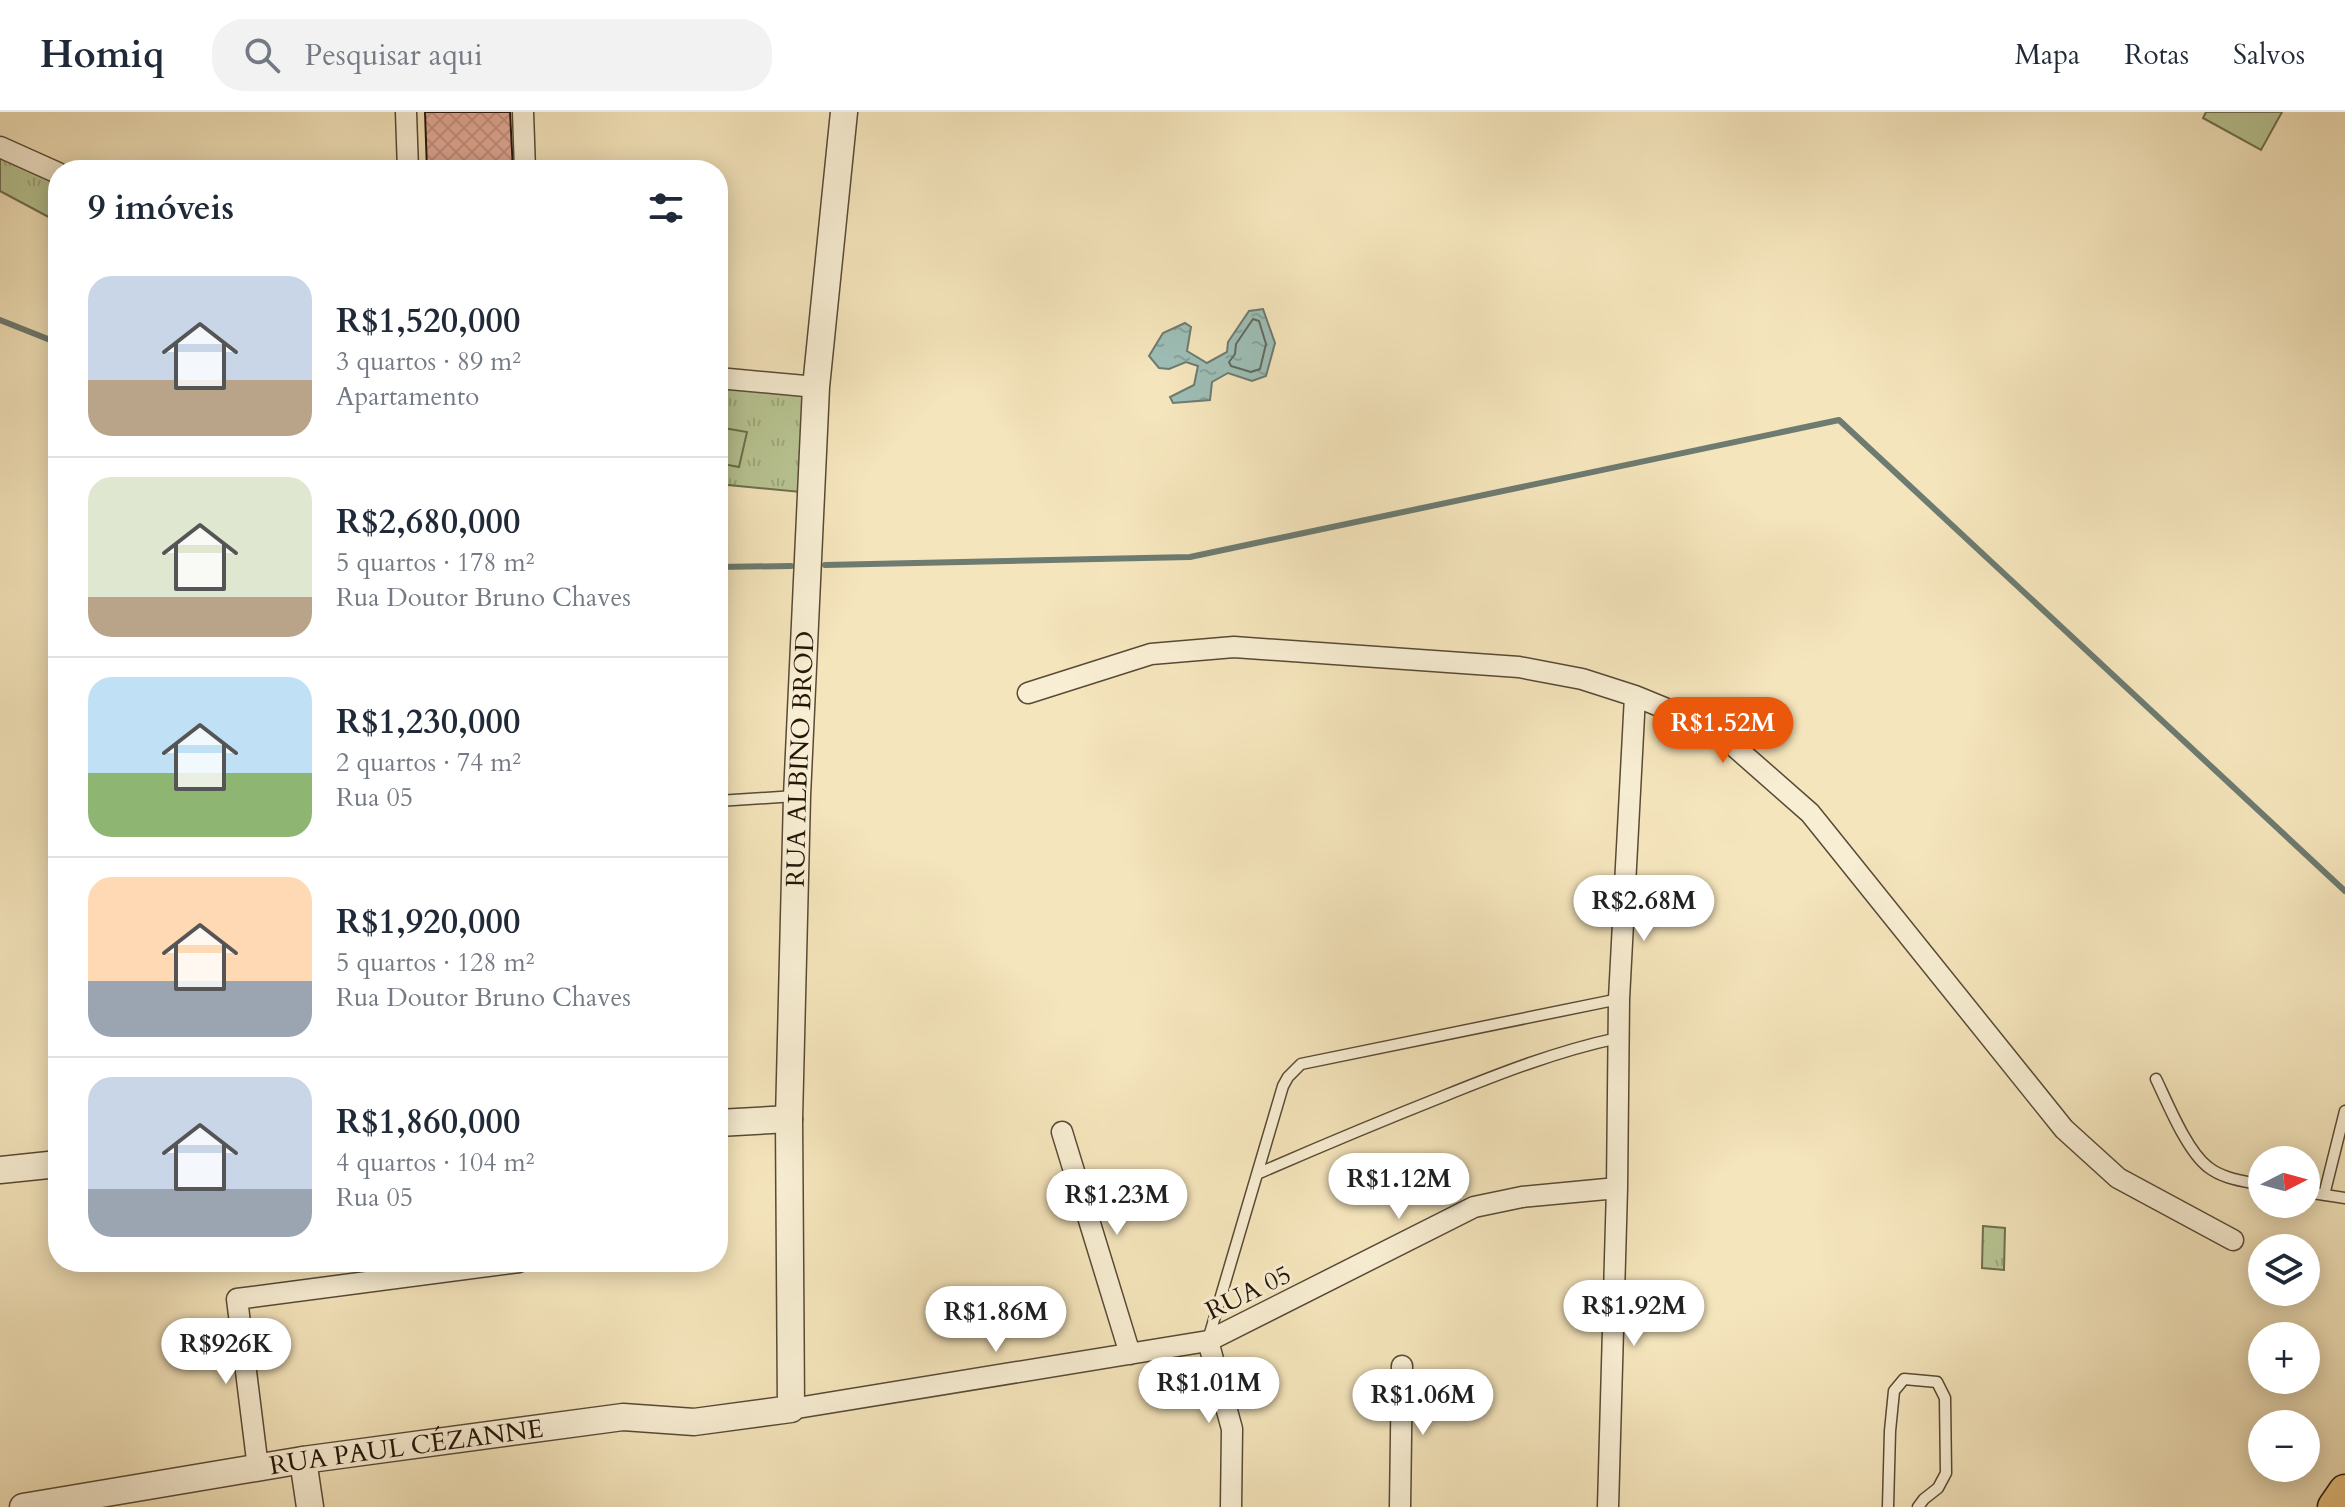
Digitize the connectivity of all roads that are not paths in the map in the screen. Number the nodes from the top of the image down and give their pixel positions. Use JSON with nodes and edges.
{"nodes":[{"id":1,"x":406,"y":112,"type":"edge"},
{"id":2,"x":523,"y":112,"type":"edge"},
{"id":3,"x":844,"y":112,"type":"edge"},
{"id":4,"x":0,"y":147,"type":"edge"},
{"id":5,"x":408,"y":160,"type":"edge"},
{"id":6,"x":525,"y":160,"type":"edge"},
{"id":7,"x":48,"y":169,"type":"edge"},
{"id":8,"x":728,"y":379,"type":"edge"},
{"id":9,"x":816,"y":387,"type":"junction"},
{"id":10,"x":1028,"y":693,"type":"dead end"},
{"id":11,"x":1635,"y":696,"type":"junction"},
{"id":12,"x":797,"y":796,"type":"junction"},
{"id":13,"x":728,"y":800,"type":"edge"},
{"id":14,"x":1619,"y":999,"type":"junction"},
{"id":15,"x":1618,"y":1038,"type":"junction"},
{"id":16,"x":2156,"y":1079,"type":"dead end"},
{"id":17,"x":2345,"y":1111,"type":"edge"},
{"id":18,"x":789,"y":1119,"type":"junction"},
{"id":19,"x":728,"y":1122,"type":"edge"},
{"id":20,"x":1062,"y":1132,"type":"dead end"},
{"id":21,"x":48,"y":1165,"type":"edge"},
{"id":22,"x":0,"y":1170,"type":"edge"},
{"id":23,"x":1257,"y":1174,"type":"junction"},
{"id":24,"x":2248,"y":1183,"type":"edge"},
{"id":25,"x":1617,"y":1188,"type":"junction"},
{"id":26,"x":2320,"y":1194,"type":"edge"},
{"id":27,"x":2324,"y":1195,"type":"junction"},
{"id":28,"x":2345,"y":1198,"type":"edge"},
{"id":29,"x":2233,"y":1240,"type":"dead end"},
{"id":30,"x":443,"y":1272,"type":"edge"},
{"id":31,"x":1208,"y":1341,"type":"junction"},
{"id":32,"x":1130,"y":1354,"type":"junction"},
{"id":33,"x":1402,"y":1366,"type":"dead end"},
{"id":34,"x":791,"y":1409,"type":"junction"},
{"id":35,"x":303,"y":1460,"type":"junction"},
{"id":36,"x":258,"y":1468,"type":"junction"},
{"id":37,"x":2345,"y":1491,"type":"edge"},
{"id":38,"x":23,"y":1507,"type":"edge"},
{"id":39,"x":310,"y":1507,"type":"edge"},
{"id":40,"x":1231,"y":1507,"type":"edge"},
{"id":41,"x":1400,"y":1507,"type":"edge"},
{"id":42,"x":1608,"y":1507,"type":"edge"},
{"id":43,"x":1888,"y":1507,"type":"edge"},
{"id":44,"x":1918,"y":1507,"type":"edge"},
{"id":45,"x":2334,"y":1507,"type":"edge"}],
"edges":[{"from":1,"to":5,"type":"street"},
{"from":2,"to":6,"type":"street"},
{"from":3,"to":9,"type":"street","name":"RUA ALBINO BROD"},
{"from":4,"to":7,"type":"street"},
{"from":8,"to":9,"type":"street"},
{"from":9,"to":12,"type":"street","name":"RUA ALBINO BROD"},
{"from":10,"to":11,"type":"street"},
{"from":11,"to":14,"type":"street"},
{"from":11,"to":29,"type":"street"},
{"from":12,"to":13,"type":"lane"},
{"from":12,"to":18,"type":"street","name":"RUA ALBINO BROD"},
{"from":14,"to":15,"type":"street"},
{"from":14,"to":23,"type":"lane"},
{"from":15,"to":23,"type":"lane"},
{"from":15,"to":25,"type":"street"},
{"from":16,"to":24,"type":"lane"},
{"from":17,"to":27,"type":"lane"},
{"from":18,"to":19,"type":"street"},
{"from":18,"to":34,"type":"street","name":"RUA ALBINO BROD"},
{"from":20,"to":32,"type":"street"},
{"from":21,"to":22,"type":"street"},
{"from":23,"to":31,"type":"lane"},
{"from":25,"to":31,"type":"street","name":"RUA 05"},
{"from":25,"to":42,"type":"street"},
{"from":26,"to":27,"type":"lane"},
{"from":27,"to":28,"type":"lane"},
{"from":30,"to":36,"type":"street"},
{"from":31,"to":32,"type":"street","name":"RUA 05"},
{"from":31,"to":40,"type":"street"},
{"from":32,"to":34,"type":"street","name":"RUA 05"},
{"from":33,"to":41,"type":"street"},
{"from":34,"to":35,"type":"street","name":"RUA PAUL CÉZANNE"},
{"from":35,"to":36,"type":"street","name":"RUA PAUL CÉZANNE"},
{"from":35,"to":39,"type":"street"},
{"from":36,"to":38,"type":"street","name":"RUA PAUL CÉZANNE"},
{"from":37,"to":45,"type":"main road"},
{"from":43,"to":44,"type":"lane"}]}
